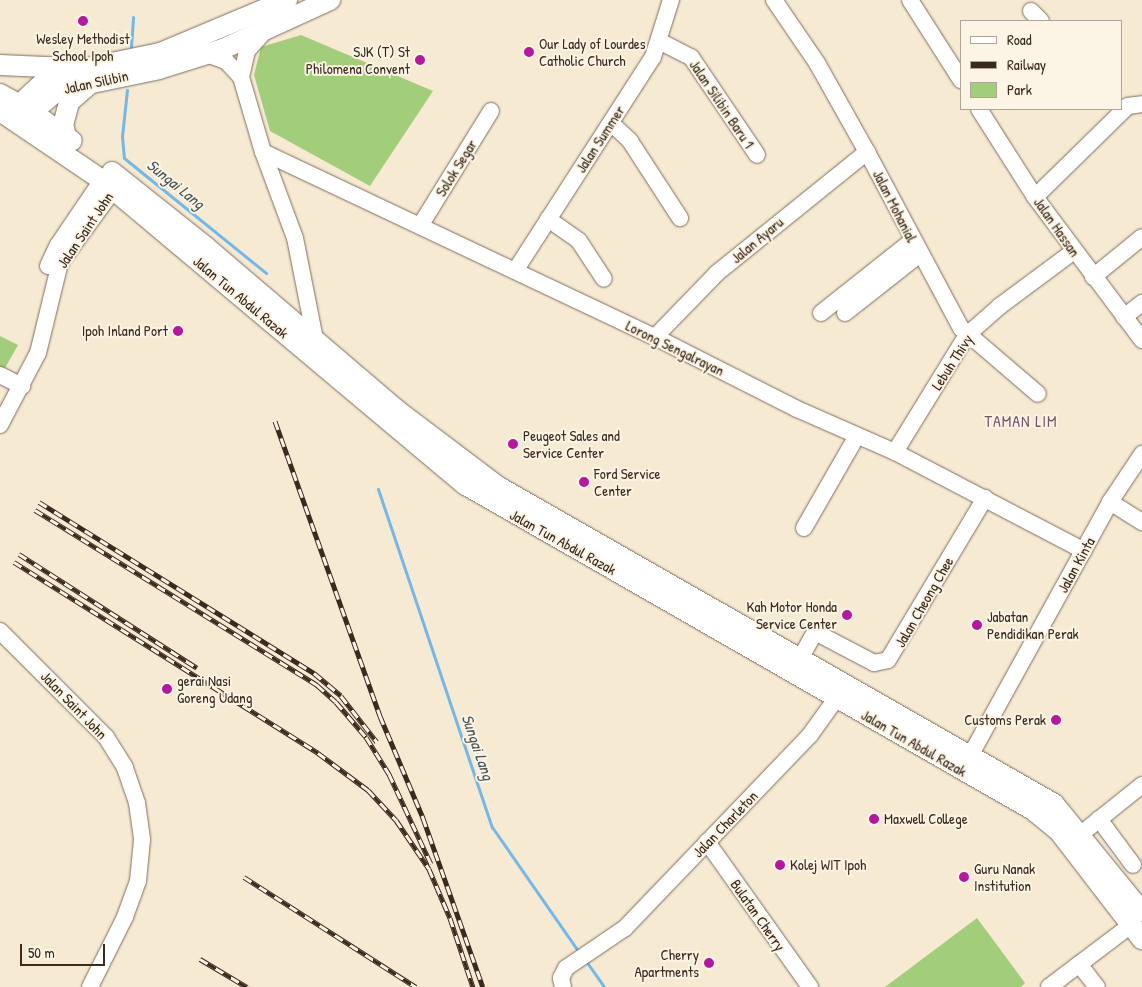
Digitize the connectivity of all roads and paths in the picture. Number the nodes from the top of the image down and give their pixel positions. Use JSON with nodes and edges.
{"nodes":[{"id":1,"x":330,"y":0,"type":"edge"},
{"id":2,"x":671,"y":0,"type":"edge"},
{"id":3,"x":774,"y":0,"type":"edge"},
{"id":4,"x":910,"y":0,"type":"edge"},
{"id":5,"x":279,"y":4,"type":"edge"},
{"id":6,"x":263,"y":33,"type":"junction"},
{"id":7,"x":660,"y":41,"type":"junction"},
{"id":8,"x":236,"y":44,"type":"junction"},
{"id":9,"x":206,"y":54,"type":"junction"},
{"id":10,"x":0,"y":65,"type":"edge"},
{"id":11,"x":88,"y":74,"type":"junction"},
{"id":12,"x":240,"y":77,"type":"junction"},
{"id":13,"x":960,"y":78,"type":"edge"},
{"id":14,"x":0,"y":94,"type":"edge"},
{"id":15,"x":1130,"y":102,"type":"edge"},
{"id":16,"x":980,"y":110,"type":"edge"},
{"id":17,"x":491,"y":111,"type":"dead end"},
{"id":18,"x":16,"y":112,"type":"edge"},
{"id":19,"x":611,"y":123,"type":"junction"},
{"id":20,"x":66,"y":136,"type":"junction"},
{"id":21,"x":263,"y":152,"type":"junction"},
{"id":22,"x":867,"y":152,"type":"junction"},
{"id":23,"x":757,"y":155,"type":"dead end"},
{"id":24,"x":111,"y":182,"type":"junction"},
{"id":25,"x":1035,"y":197,"type":"junction"},
{"id":26,"x":680,"y":218,"type":"dead end"},
{"id":27,"x":548,"y":220,"type":"junction"},
{"id":28,"x":420,"y":226,"type":"junction"},
{"id":29,"x":1142,"y":237,"type":"edge"},
{"id":30,"x":917,"y":247,"type":"junction"},
{"id":31,"x":1074,"y":252,"type":"junction"},
{"id":32,"x":515,"y":271,"type":"junction"},
{"id":33,"x":1093,"y":277,"type":"junction"},
{"id":34,"x":604,"y":279,"type":"dead end"},
{"id":35,"x":305,"y":288,"type":"junction"},
{"id":36,"x":1142,"y":303,"type":"edge"},
{"id":37,"x":821,"y":313,"type":"dead end"},
{"id":38,"x":845,"y":313,"type":"dead end"},
{"id":39,"x":1124,"y":317,"type":"junction"},
{"id":40,"x":290,"y":329,"type":"junction"},
{"id":41,"x":967,"y":335,"type":"junction"},
{"id":42,"x":655,"y":337,"type":"junction"},
{"id":43,"x":315,"y":339,"type":"junction"},
{"id":44,"x":1142,"y":340,"type":"edge"},
{"id":45,"x":0,"y":374,"type":"edge"},
{"id":46,"x":19,"y":385,"type":"junction"},
{"id":47,"x":1038,"y":394,"type":"dead end"},
{"id":48,"x":0,"y":411,"type":"edge"},
{"id":49,"x":0,"y":425,"type":"edge"},
{"id":50,"x":857,"y":436,"type":"junction"},
{"id":51,"x":895,"y":452,"type":"junction"},
{"id":52,"x":1142,"y":454,"type":"edge"},
{"id":53,"x":985,"y":498,"type":"junction"},
{"id":54,"x":1110,"y":502,"type":"junction"},
{"id":55,"x":1142,"y":522,"type":"edge"},
{"id":56,"x":804,"y":528,"type":"dead end"},
{"id":57,"x":1084,"y":551,"type":"junction"},
{"id":58,"x":0,"y":632,"type":"edge"},
{"id":59,"x":0,"y":641,"type":"edge"},
{"id":60,"x":800,"y":659,"type":"junction"},
{"id":61,"x":842,"y":691,"type":"junction"},
{"id":62,"x":928,"y":750,"type":"junction"},
{"id":63,"x":970,"y":756,"type":"junction"},
{"id":64,"x":1142,"y":785,"type":"edge"},
{"id":65,"x":1025,"y":806,"type":"junction"},
{"id":66,"x":1099,"y":819,"type":"junction"},
{"id":67,"x":1081,"y":834,"type":"junction"},
{"id":68,"x":707,"y":842,"type":"junction"},
{"id":69,"x":1133,"y":865,"type":"dead end"},
{"id":70,"x":1138,"y":925,"type":"edge"},
{"id":71,"x":1079,"y":964,"type":"junction"},
{"id":72,"x":82,"y":987,"type":"edge"},
{"id":73,"x":90,"y":987,"type":"edge"},
{"id":74,"x":563,"y":987,"type":"edge"},
{"id":75,"x":810,"y":987,"type":"edge"},
{"id":76,"x":1049,"y":987,"type":"edge"},
{"id":77,"x":1097,"y":987,"type":"edge"}],
"edges":[{"from":1,"to":6,"type":"main road","name":"Jalan Silibin"},
{"from":2,"to":7,"type":"street","name":"Jalan Summer"},
{"from":3,"to":22,"type":"street","name":"Jalan Mohanial"},
{"from":4,"to":13,"type":"street"},
{"from":5,"to":8,"type":"main road"},
{"from":5,"to":11,"type":"main road","name":"Jalan Silibin"},
{"from":6,"to":8,"type":"main road","name":"Jalan Silibin"},
{"from":6,"to":12,"type":"street"},
{"from":7,"to":19,"type":"street","name":"Jalan Summer"},
{"from":7,"to":23,"type":"street","name":"Jalan Silibin Baru 1"},
{"from":8,"to":9,"type":"main road","name":"Jalan Silibin"},
{"from":9,"to":11,"type":"main road","name":"Jalan Silibin"},
{"from":9,"to":12,"type":"street"},
{"from":10,"to":11,"type":"main road"},
{"from":11,"to":18,"type":"main road","name":"Jalan Silibin"},
{"from":11,"to":20,"type":"main road"},
{"from":12,"to":21,"type":"street"},
{"from":14,"to":18,"type":"main road","name":"Jalan Tun Abdul Razak"},
{"from":15,"to":25,"type":"street"},
{"from":16,"to":25,"type":"street","name":"Jalan Hassan"},
{"from":17,"to":28,"type":"street","name":"Solok Segar"},
{"from":18,"to":20,"type":"main road","name":"Jalan Tun Abdul Razak"},
{"from":18,"to":24,"type":"main road","name":"Jalan Tun Abdul Razak"},
{"from":19,"to":26,"type":"street"},
{"from":19,"to":27,"type":"street","name":"Jalan Summer"},
{"from":20,"to":24,"type":"main road","name":"Jalan Tun Abdul Razak"},
{"from":21,"to":28,"type":"street","name":"Lorong Sengalrayan"},
{"from":21,"to":35,"type":"street"},
{"from":22,"to":30,"type":"street","name":"Jalan Mohanial"},
{"from":22,"to":42,"type":"street","name":"Jalan Ayaru"},
{"from":24,"to":40,"type":"main road","name":"Jalan Tun Abdul Razak"},
{"from":24,"to":46,"type":"street","name":"Jalan Saint John"},
{"from":25,"to":31,"type":"street","name":"Jalan Hassan"},
{"from":27,"to":32,"type":"street","name":"Jalan Summer"},
{"from":27,"to":34,"type":"street"},
{"from":28,"to":32,"type":"street","name":"Lorong Sengalrayan"},
{"from":29,"to":33,"type":"street"},
{"from":30,"to":37,"type":"street"},
{"from":30,"to":38,"type":"street"},
{"from":30,"to":41,"type":"street","name":"Jalan Mohanial"},
{"from":31,"to":33,"type":"street","name":"Jalan Hassan"},
{"from":31,"to":41,"type":"street","name":"Lebuh Thivy"},
{"from":32,"to":42,"type":"street","name":"Lorong Sengalrayan"},
{"from":33,"to":39,"type":"street","name":"Jalan Hassan"},
{"from":35,"to":40,"type":"street"},
{"from":35,"to":43,"type":"street"},
{"from":36,"to":39,"type":"street"},
{"from":39,"to":44,"type":"street","name":"Jalan Hassan"},
{"from":40,"to":43,"type":"main road","name":"Jalan Tun Abdul Razak"},
{"from":40,"to":61,"type":"main road","name":"Jalan Tun Abdul Razak"},
{"from":41,"to":47,"type":"street","name":"Jalan Mohanial"},
{"from":41,"to":51,"type":"street","name":"Lebuh Thivy"},
{"from":42,"to":50,"type":"street","name":"Lorong Sengalrayan"},
{"from":43,"to":60,"type":"main road","name":"Jalan Tun Abdul Razak"},
{"from":45,"to":46,"type":"street"},
{"from":46,"to":48,"type":"street","name":"Jalan Saint John"},
{"from":46,"to":49,"type":"street","name":"Jalan Saint John"},
{"from":50,"to":51,"type":"street","name":"Lorong Sengalrayan"},
{"from":50,"to":56,"type":"street"},
{"from":51,"to":53,"type":"street","name":"Lorong Sengalrayan"},
{"from":52,"to":54,"type":"street","name":"Jalan Kinta"},
{"from":53,"to":57,"type":"street","name":"Lorong Sengalrayan"},
{"from":53,"to":60,"type":"street","name":"Jalan Cheong Chee"},
{"from":54,"to":55,"type":"street"},
{"from":54,"to":57,"type":"street","name":"Jalan Kinta"},
{"from":57,"to":63,"type":"street","name":"Jalan Kinta"},
{"from":58,"to":73,"type":"street","name":"Jalan Saint John"},
{"from":59,"to":72,"type":"street","name":"Jalan Saint John"},
{"from":60,"to":61,"type":"main road","name":"Jalan Tun Abdul Razak"},
{"from":61,"to":62,"type":"main road","name":"Jalan Tun Abdul Razak"},
{"from":61,"to":63,"type":"main road","name":"Jalan Tun Abdul Razak"},
{"from":61,"to":68,"type":"street","name":"Jalan Charleton"},
{"from":62,"to":63,"type":"main road"},
{"from":62,"to":65,"type":"main road","name":"Jalan Tun Abdul Razak"},
{"from":63,"to":65,"type":"main road"},
{"from":63,"to":67,"type":"main road","name":"Jalan Tun Abdul Razak"},
{"from":64,"to":66,"type":"street"},
{"from":65,"to":70,"type":"main road","name":"Jalan Tun Abdul Razak"},
{"from":66,"to":67,"type":"street"},
{"from":66,"to":69,"type":"street"},
{"from":67,"to":70,"type":"main road","name":"Jalan Tun Abdul Razak"},
{"from":68,"to":74,"type":"street","name":"Jalan Charleton"},
{"from":68,"to":75,"type":"street","name":"Bulatan Cherry"},
{"from":70,"to":71,"type":"street"},
{"from":71,"to":76,"type":"street"},
{"from":71,"to":77,"type":"street"}]}
